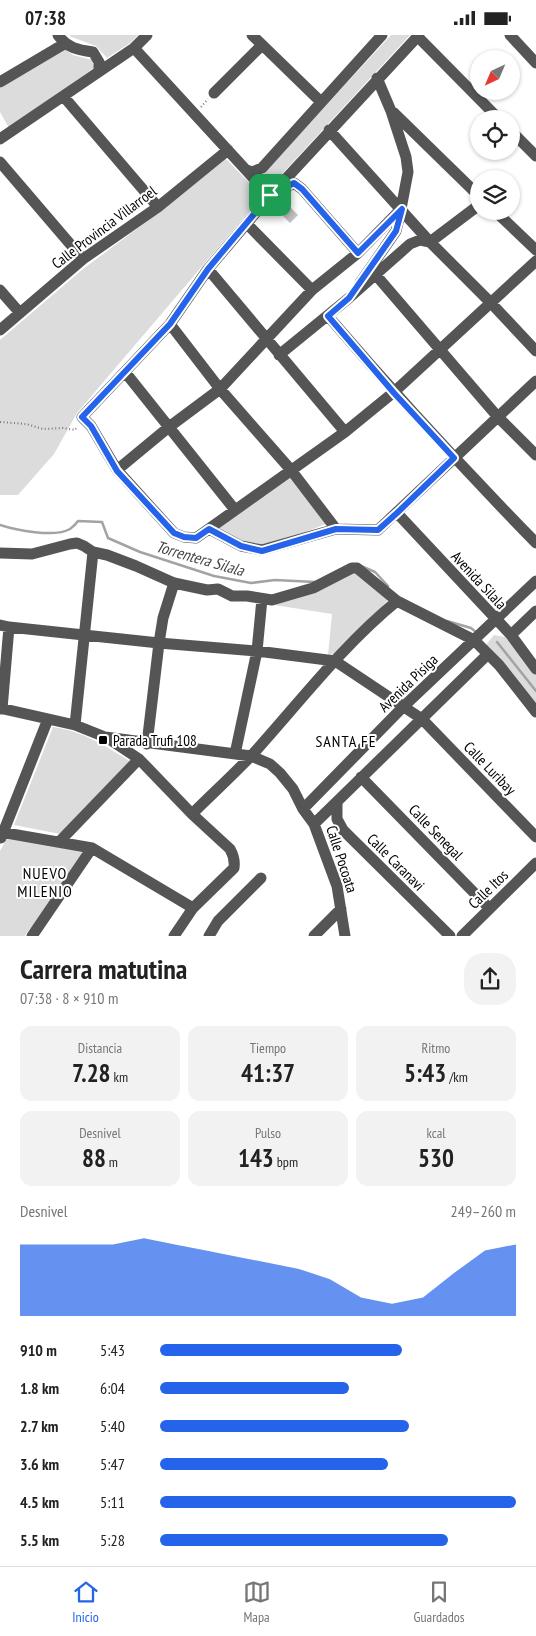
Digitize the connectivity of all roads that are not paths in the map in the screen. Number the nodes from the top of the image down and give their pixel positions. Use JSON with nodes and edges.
{"nodes":[{"id":1,"x":147,"y":35,"type":"edge"},
{"id":2,"x":252,"y":35,"type":"edge"},
{"id":3,"x":382,"y":35,"type":"edge"},
{"id":4,"x":510,"y":35,"type":"edge"},
{"id":5,"x":413,"y":37,"type":"edge"},
{"id":6,"x":61,"y":39,"type":"edge"},
{"id":7,"x":262,"y":45,"type":"junction"},
{"id":8,"x":134,"y":48,"type":"junction"},
{"id":9,"x":536,"y":63,"type":"edge"},
{"id":10,"x":99,"y":71,"type":"junction"},
{"id":11,"x":377,"y":78,"type":"junction"},
{"id":12,"x":0,"y":82,"type":"edge"},
{"id":13,"x":214,"y":93,"type":"road end"},
{"id":14,"x":64,"y":97,"type":"junction"},
{"id":15,"x":320,"y":101,"type":"junction"},
{"id":16,"x":490,"y":110,"type":"edge"},
{"id":17,"x":392,"y":111,"type":"junction"},
{"id":18,"x":329,"y":130,"type":"junction"},
{"id":19,"x":2,"y":134,"type":"edge"},
{"id":20,"x":520,"y":140,"type":"edge"},
{"id":21,"x":228,"y":150,"type":"junction"},
{"id":22,"x":536,"y":156,"type":"edge"},
{"id":23,"x":0,"y":162,"type":"edge"},
{"id":24,"x":247,"y":170,"type":"junction"},
{"id":25,"x":470,"y":187,"type":"edge"},
{"id":26,"x":270,"y":195,"type":"junction"},
{"id":27,"x":158,"y":207,"type":"junction"},
{"id":28,"x":402,"y":209,"type":"junction"},
{"id":29,"x":470,"y":212,"type":"edge"},
{"id":30,"x":504,"y":220,"type":"edge"},
{"id":31,"x":247,"y":224,"type":"junction"},
{"id":32,"x":430,"y":242,"type":"junction"},
{"id":33,"x":536,"y":250,"type":"edge"},
{"id":34,"x":358,"y":253,"type":"junction"},
{"id":35,"x":83,"y":259,"type":"junction"},
{"id":36,"x":536,"y":261,"type":"edge"},
{"id":37,"x":208,"y":269,"type":"junction"},
{"id":38,"x":375,"y":274,"type":"junction"},
{"id":39,"x":0,"y":290,"type":"edge"},
{"id":40,"x":312,"y":290,"type":"junction"},
{"id":41,"x":349,"y":298,"type":"junction"},
{"id":42,"x":491,"y":303,"type":"junction"},
{"id":43,"x":20,"y":313,"type":"junction"},
{"id":44,"x":328,"y":316,"type":"junction"},
{"id":45,"x":170,"y":324,"type":"junction"},
{"id":46,"x":0,"y":330,"type":"edge"},
{"id":47,"x":265,"y":339,"type":"junction"},
{"id":48,"x":440,"y":349,"type":"junction"},
{"id":49,"x":536,"y":351,"type":"edge"},
{"id":50,"x":279,"y":355,"type":"junction"},
{"id":51,"x":125,"y":372,"type":"junction"},
{"id":52,"x":536,"y":381,"type":"edge"},
{"id":53,"x":220,"y":389,"type":"junction"},
{"id":54,"x":394,"y":393,"type":"junction"},
{"id":55,"x":497,"y":416,"type":"junction"},
{"id":56,"x":169,"y":427,"type":"junction"},
{"id":57,"x":344,"y":431,"type":"junction"},
{"id":58,"x":536,"y":455,"type":"edge"},
{"id":59,"x":454,"y":458,"type":"junction"},
{"id":60,"x":291,"y":470,"type":"junction"},
{"id":61,"x":117,"y":471,"type":"junction"},
{"id":62,"x":235,"y":510,"type":"junction"},
{"id":63,"x":397,"y":513,"type":"junction"},
{"id":64,"x":209,"y":529,"type":"junction"},
{"id":65,"x":336,"y":529,"type":"junction"},
{"id":66,"x":536,"y":543,"type":"edge"},
{"id":67,"x":93,"y":552,"type":"junction"},
{"id":68,"x":0,"y":553,"type":"edge"},
{"id":69,"x":536,"y":581,"type":"edge"},
{"id":70,"x":174,"y":583,"type":"junction"},
{"id":71,"x":262,"y":599,"type":"junction"},
{"id":72,"x":396,"y":601,"type":"junction"},
{"id":73,"x":536,"y":611,"type":"edge"},
{"id":74,"x":496,"y":620,"type":"junction"},
{"id":75,"x":5,"y":626,"type":"edge"},
{"id":76,"x":84,"y":635,"type":"junction"},
{"id":77,"x":511,"y":635,"type":"junction"},
{"id":78,"x":474,"y":640,"type":"junction"},
{"id":79,"x":159,"y":643,"type":"junction"},
{"id":80,"x":257,"y":651,"type":"junction"},
{"id":81,"x":488,"y":655,"type":"junction"},
{"id":82,"x":335,"y":661,"type":"junction"},
{"id":83,"x":536,"y":669,"type":"edge"},
{"id":84,"x":403,"y":707,"type":"junction"},
{"id":85,"x":1,"y":708,"type":"edge"},
{"id":86,"x":536,"y":712,"type":"edge"},
{"id":87,"x":48,"y":719,"type":"junction"},
{"id":88,"x":422,"y":719,"type":"junction"},
{"id":89,"x":75,"y":725,"type":"junction"},
{"id":90,"x":105,"y":737,"type":"junction"},
{"id":91,"x":148,"y":743,"type":"junction"},
{"id":92,"x":235,"y":754,"type":"junction"},
{"id":93,"x":251,"y":756,"type":"junction"},
{"id":94,"x":139,"y":759,"type":"junction"},
{"id":95,"x":361,"y":777,"type":"junction"},
{"id":96,"x":337,"y":802,"type":"junction"},
{"id":97,"x":303,"y":809,"type":"junction"},
{"id":98,"x":192,"y":814,"type":"junction"},
{"id":99,"x":314,"y":824,"type":"junction"},
{"id":100,"x":1,"y":835,"type":"edge"},
{"id":101,"x":536,"y":837,"type":"edge"},
{"id":102,"x":58,"y":843,"type":"junction"},
{"id":103,"x":92,"y":848,"type":"junction"},
{"id":104,"x":536,"y":863,"type":"edge"},
{"id":105,"x":261,"y":879,"type":"dead end"},
{"id":106,"x":193,"y":908,"type":"junction"},
{"id":107,"x":489,"y":908,"type":"junction"},
{"id":108,"x":341,"y":909,"type":"junction"},
{"id":109,"x":469,"y":934,"type":"edge"},
{"id":110,"x":36,"y":935,"type":"edge"},
{"id":111,"x":174,"y":936,"type":"edge"},
{"id":112,"x":209,"y":936,"type":"edge"},
{"id":113,"x":314,"y":936,"type":"edge"},
{"id":114,"x":345,"y":936,"type":"edge"},
{"id":115,"x":450,"y":936,"type":"edge"}],
"edges":[{"from":1,"to":8,"type":"street"},
{"from":2,"to":7,"type":"street"},
{"from":3,"to":15,"type":"street"},
{"from":4,"to":9,"type":"street"},
{"from":5,"to":11,"type":"street"},
{"from":5,"to":16,"type":"street"},
{"from":6,"to":10,"type":"street"},
{"from":6,"to":12,"type":"street"},
{"from":7,"to":13,"type":"street"},
{"from":7,"to":15,"type":"street"},
{"from":8,"to":10,"type":"street"},
{"from":8,"to":21,"type":"street"},
{"from":10,"to":14,"type":"street"},
{"from":11,"to":17,"type":"street"},
{"from":11,"to":18,"type":"street"},
{"from":14,"to":19,"type":"street"},
{"from":14,"to":27,"type":"street"},
{"from":15,"to":24,"type":"street"},
{"from":17,"to":25,"type":"street"},
{"from":17,"to":28,"type":"street"},
{"from":18,"to":26,"type":"street"},
{"from":18,"to":28,"type":"street"},
{"from":20,"to":22,"type":"street"},
{"from":21,"to":24,"type":"street"},
{"from":21,"to":27,"type":"street","name":"Calle Provincia Villarroel"},
{"from":23,"to":35,"type":"street"},
{"from":24,"to":26,"type":"street"},
{"from":26,"to":31,"type":"street"},
{"from":26,"to":34,"type":"street"},
{"from":27,"to":35,"type":"street","name":"Calle Provincia Villarroel"},
{"from":28,"to":32,"type":"street"},
{"from":28,"to":34,"type":"street"},
{"from":28,"to":41,"type":"street"},
{"from":29,"to":32,"type":"street"},
{"from":30,"to":33,"type":"street"},
{"from":31,"to":37,"type":"street"},
{"from":31,"to":40,"type":"street"},
{"from":32,"to":38,"type":"street"},
{"from":32,"to":42,"type":"street"},
{"from":34,"to":40,"type":"street"},
{"from":35,"to":43,"type":"street","name":"Calle Provincia Villarroel"},
{"from":36,"to":42,"type":"street"},
{"from":37,"to":45,"type":"street"},
{"from":37,"to":47,"type":"street"},
{"from":38,"to":41,"type":"street"},
{"from":38,"to":48,"type":"street"},
{"from":39,"to":43,"type":"street"},
{"from":40,"to":47,"type":"street"},
{"from":41,"to":44,"type":"street"},
{"from":42,"to":48,"type":"street"},
{"from":42,"to":49,"type":"street"},
{"from":43,"to":46,"type":"street","name":"Calle Provincia Villarroel"},
{"from":44,"to":50,"type":"street"},
{"from":44,"to":54,"type":"street"},
{"from":45,"to":51,"type":"street"},
{"from":45,"to":53,"type":"street"},
{"from":47,"to":50,"type":"street"},
{"from":47,"to":53,"type":"street"},
{"from":48,"to":54,"type":"street"},
{"from":48,"to":55,"type":"street"},
{"from":50,"to":57,"type":"street"},
{"from":51,"to":56,"type":"street"},
{"from":51,"to":61,"type":"street"},
{"from":52,"to":55,"type":"street"},
{"from":53,"to":56,"type":"street"},
{"from":53,"to":60,"type":"street"},
{"from":54,"to":57,"type":"street"},
{"from":54,"to":59,"type":"street"},
{"from":55,"to":58,"type":"street"},
{"from":55,"to":59,"type":"street"},
{"from":56,"to":61,"type":"street"},
{"from":56,"to":62,"type":"street"},
{"from":57,"to":60,"type":"street"},
{"from":59,"to":63,"type":"street"},
{"from":59,"to":66,"type":"street"},
{"from":60,"to":62,"type":"street"},
{"from":60,"to":65,"type":"street"},
{"from":61,"to":64,"type":"street"},
{"from":62,"to":64,"type":"street"},
{"from":63,"to":65,"type":"street"},
{"from":63,"to":74,"type":"street","name":"Avenida Silala"},
{"from":64,"to":65,"type":"street"},
{"from":67,"to":68,"type":"street"},
{"from":67,"to":70,"type":"street"},
{"from":67,"to":76,"type":"street"},
{"from":69,"to":74,"type":"street","name":"Avenida Pisiga"},
{"from":70,"to":71,"type":"street"},
{"from":70,"to":79,"type":"street"},
{"from":71,"to":72,"type":"street"},
{"from":71,"to":80,"type":"street"},
{"from":72,"to":78,"type":"street"},
{"from":72,"to":82,"type":"street"},
{"from":73,"to":77,"type":"street"},
{"from":74,"to":77,"type":"street","name":"Avenida Silala"},
{"from":74,"to":78,"type":"street","name":"Avenida Pisiga"},
{"from":75,"to":76,"type":"street"},
{"from":75,"to":85,"type":"street"},
{"from":76,"to":79,"type":"street"},
{"from":76,"to":89,"type":"street"},
{"from":77,"to":83,"type":"street","name":"Avenida Silala"},
{"from":78,"to":81,"type":"street"},
{"from":78,"to":84,"type":"street","name":"Avenida Pisiga"},
{"from":79,"to":80,"type":"street"},
{"from":79,"to":91,"type":"street"},
{"from":80,"to":82,"type":"street"},
{"from":80,"to":92,"type":"street"},
{"from":81,"to":86,"type":"street"},
{"from":81,"to":88,"type":"street"},
{"from":82,"to":84,"type":"street","name":"Calle Luribay"},
{"from":82,"to":93,"type":"street"},
{"from":84,"to":88,"type":"street","name":"Calle Luribay"},
{"from":84,"to":97,"type":"street","name":"Avenida Pisiga"},
{"from":85,"to":87,"type":"street","name":"Calle Pocoata"},
{"from":87,"to":89,"type":"street","name":"Calle Pocoata"},
{"from":87,"to":100,"type":"street"},
{"from":88,"to":95,"type":"street"},
{"from":88,"to":101,"type":"street","name":"Calle Luribay"},
{"from":89,"to":90,"type":"street","name":"Calle Pocoata"},
{"from":90,"to":91,"type":"street","name":"Calle Pocoata"},
{"from":90,"to":94,"type":"street"},
{"from":91,"to":92,"type":"street","name":"Calle Pocoata"},
{"from":92,"to":93,"type":"street","name":"Calle Pocoata"},
{"from":93,"to":97,"type":"street","name":"Calle Pocoata"},
{"from":93,"to":98,"type":"street"},
{"from":94,"to":98,"type":"street"},
{"from":94,"to":102,"type":"street"},
{"from":95,"to":96,"type":"street"},
{"from":95,"to":107,"type":"street","name":"Calle Senegal"},
{"from":96,"to":99,"type":"street"},
{"from":96,"to":115,"type":"street","name":"Calle Caranavi"},
{"from":97,"to":99,"type":"street","name":"Calle Pocoata"},
{"from":98,"to":106,"type":"street"},
{"from":99,"to":108,"type":"street","name":"Calle Pocoata"},
{"from":100,"to":102,"type":"street"},
{"from":102,"to":103,"type":"street"},
{"from":103,"to":106,"type":"street"},
{"from":103,"to":110,"type":"street"},
{"from":104,"to":107,"type":"street","name":"Calle Itos"},
{"from":105,"to":112,"type":"street"},
{"from":106,"to":111,"type":"street"},
{"from":107,"to":109,"type":"street","name":"Calle Itos"},
{"from":108,"to":113,"type":"street"},
{"from":108,"to":114,"type":"street","name":"Calle Pocoata"}]}
